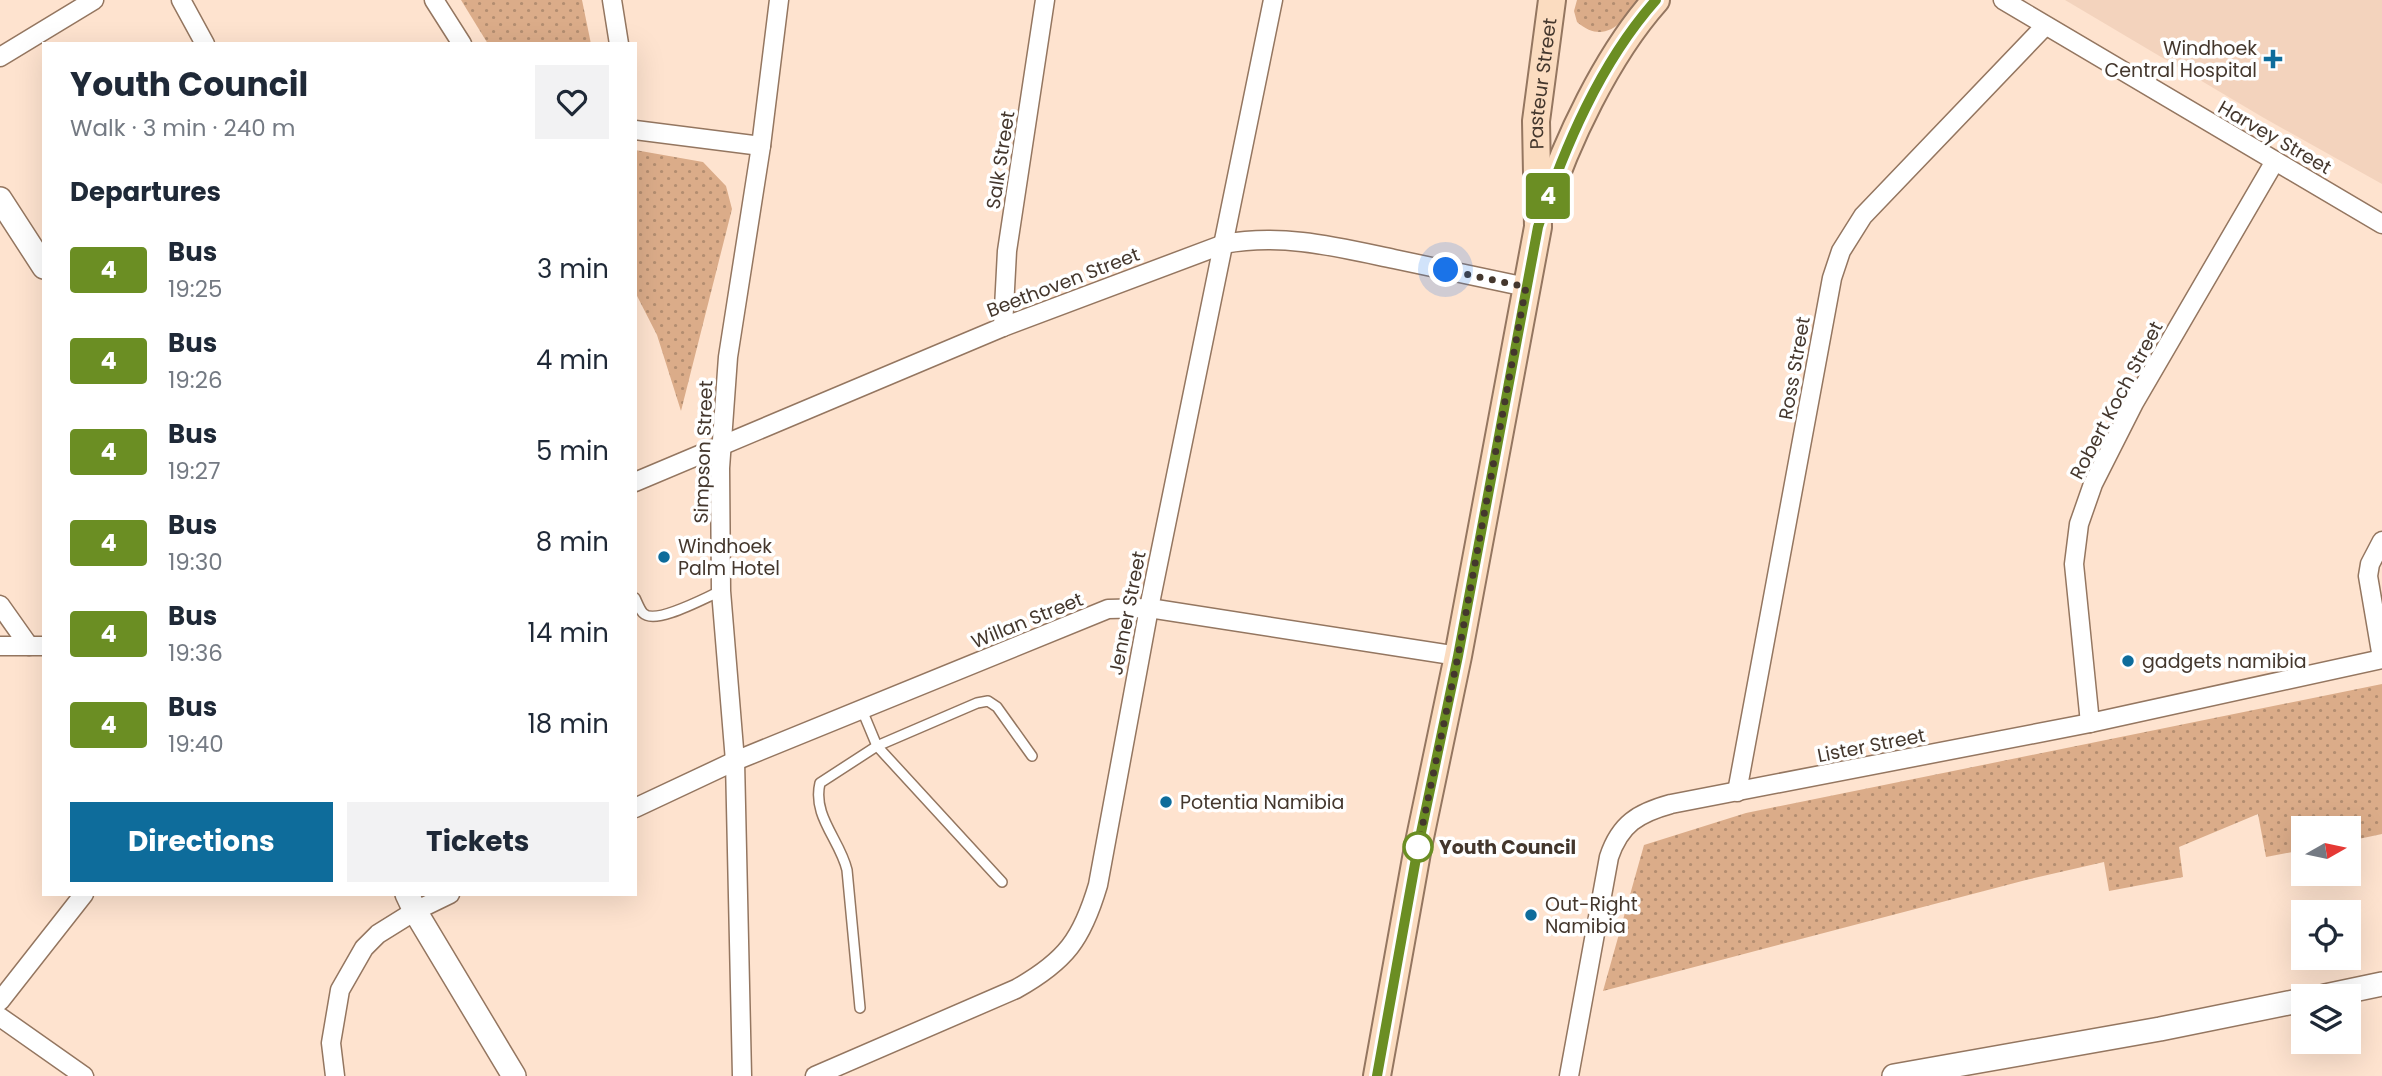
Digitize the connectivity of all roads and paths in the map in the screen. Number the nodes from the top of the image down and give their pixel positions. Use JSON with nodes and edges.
{"nodes":[{"id":1,"x":94,"y":0,"type":"edge"},
{"id":2,"x":181,"y":0,"type":"edge"},
{"id":3,"x":434,"y":0,"type":"edge"},
{"id":4,"x":612,"y":0,"type":"edge"},
{"id":5,"x":779,"y":0,"type":"edge"},
{"id":6,"x":1045,"y":0,"type":"edge"},
{"id":7,"x":1273,"y":0,"type":"edge"},
{"id":8,"x":1552,"y":0,"type":"edge"},
{"id":9,"x":1656,"y":0,"type":"edge"},
{"id":10,"x":2003,"y":0,"type":"edge"},
{"id":11,"x":2045,"y":26,"type":"junction"},
{"id":12,"x":204,"y":42,"type":"edge"},
{"id":13,"x":460,"y":42,"type":"edge"},
{"id":14,"x":619,"y":42,"type":"edge"},
{"id":15,"x":0,"y":57,"type":"edge"},
{"id":16,"x":1540,"y":93,"type":"junction"},
{"id":17,"x":1586,"y":110,"type":"junction"},
{"id":18,"x":637,"y":130,"type":"edge"},
{"id":19,"x":761,"y":146,"type":"junction"},
{"id":20,"x":2275,"y":161,"type":"junction"},
{"id":21,"x":0,"y":199,"type":"edge"},
{"id":22,"x":2382,"y":224,"type":"edge"},
{"id":23,"x":1538,"y":227,"type":"junction"},
{"id":24,"x":1224,"y":244,"type":"junction"},
{"id":25,"x":42,"y":264,"type":"edge"},
{"id":26,"x":1526,"y":287,"type":"junction"},
{"id":27,"x":1003,"y":327,"type":"junction"},
{"id":28,"x":722,"y":444,"type":"junction"},
{"id":29,"x":637,"y":481,"type":"edge"},
{"id":30,"x":2382,"y":541,"type":"edge"},
{"id":31,"x":721,"y":591,"type":"junction"},
{"id":32,"x":637,"y":602,"type":"edge"},
{"id":33,"x":0,"y":606,"type":"edge"},
{"id":34,"x":1149,"y":608,"type":"junction"},
{"id":35,"x":0,"y":646,"type":"edge"},
{"id":36,"x":36,"y":646,"type":"edge"},
{"id":37,"x":1458,"y":656,"type":"junction"},
{"id":38,"x":2382,"y":659,"type":"edge"},
{"id":39,"x":862,"y":710,"type":"junction"},
{"id":40,"x":2090,"y":723,"type":"junction"},
{"id":41,"x":877,"y":746,"type":"junction"},
{"id":42,"x":1032,"y":757,"type":"dead end"},
{"id":43,"x":736,"y":761,"type":"junction"},
{"id":44,"x":1737,"y":792,"type":"junction"},
{"id":45,"x":637,"y":807,"type":"edge"},
{"id":46,"x":1002,"y":882,"type":"dead end"},
{"id":47,"x":82,"y":896,"type":"edge"},
{"id":48,"x":440,"y":896,"type":"edge"},
{"id":49,"x":411,"y":902,"type":"edge"},
{"id":50,"x":2382,"y":984,"type":"edge"},
{"id":51,"x":2361,"y":988,"type":"edge"},
{"id":52,"x":0,"y":1001,"type":"edge"},
{"id":53,"x":2291,"y":1002,"type":"edge"},
{"id":54,"x":860,"y":1008,"type":"dead end"},
{"id":55,"x":0,"y":1017,"type":"edge"},
{"id":56,"x":84,"y":1076,"type":"edge"},
{"id":57,"x":335,"y":1076,"type":"edge"},
{"id":58,"x":514,"y":1076,"type":"edge"},
{"id":59,"x":742,"y":1076,"type":"edge"},
{"id":60,"x":815,"y":1076,"type":"edge"},
{"id":61,"x":1377,"y":1076,"type":"edge"},
{"id":62,"x":1569,"y":1076,"type":"edge"},
{"id":63,"x":1894,"y":1076,"type":"edge"}],
"edges":[{"from":1,"to":15,"type":"street"},
{"from":2,"to":12,"type":"street"},
{"from":3,"to":13,"type":"street"},
{"from":4,"to":14,"type":"street"},
{"from":5,"to":19,"type":"street","name":"Simpson Street"},
{"from":6,"to":27,"type":"street","name":"Salk Street"},
{"from":7,"to":24,"type":"street","name":"Jenner Street"},
{"from":8,"to":16,"type":"main road","name":"Pasteur Street"},
{"from":9,"to":17,"type":"main road"},
{"from":10,"to":11,"type":"street","name":"Harvey Street"},
{"from":11,"to":20,"type":"street","name":"Harvey Street"},
{"from":11,"to":44,"type":"street","name":"Ross Street"},
{"from":16,"to":17,"type":"main road"},
{"from":16,"to":23,"type":"main road","name":"Pasteur Street"},
{"from":17,"to":23,"type":"main road"},
{"from":18,"to":19,"type":"street"},
{"from":19,"to":28,"type":"street","name":"Simpson Street"},
{"from":20,"to":22,"type":"street","name":"Harvey Street"},
{"from":20,"to":40,"type":"street","name":"Robert Koch Street"},
{"from":21,"to":25,"type":"street"},
{"from":23,"to":26,"type":"main road","name":"Pasteur Street"},
{"from":24,"to":26,"type":"street","name":"Beethoven Street"},
{"from":24,"to":27,"type":"street","name":"Beethoven Street"},
{"from":24,"to":34,"type":"street","name":"Jenner Street"},
{"from":26,"to":37,"type":"main road","name":"Pasteur Street"},
{"from":27,"to":28,"type":"street","name":"Beethoven Street"},
{"from":28,"to":29,"type":"street","name":"Beethoven Street"},
{"from":28,"to":31,"type":"street","name":"Simpson Street"},
{"from":30,"to":38,"type":"street"},
{"from":31,"to":32,"type":"lane"},
{"from":31,"to":43,"type":"street","name":"Simpson Street"},
{"from":33,"to":36,"type":"street"},
{"from":34,"to":37,"type":"street","name":"Willan Street"},
{"from":34,"to":39,"type":"street","name":"Willan Street"},
{"from":34,"to":60,"type":"street","name":"Jenner Street"},
{"from":35,"to":36,"type":"street"},
{"from":37,"to":61,"type":"main road","name":"Pasteur Street"},
{"from":38,"to":40,"type":"street","name":"Lister Street"},
{"from":39,"to":41,"type":"lane"},
{"from":39,"to":43,"type":"street","name":"Willan Street"},
{"from":40,"to":44,"type":"street","name":"Lister Street"},
{"from":41,"to":42,"type":"lane"},
{"from":41,"to":46,"type":"lane"},
{"from":41,"to":54,"type":"lane"},
{"from":43,"to":45,"type":"street","name":"Willan Street"},
{"from":43,"to":59,"type":"street","name":"Simpson Street"},
{"from":44,"to":62,"type":"street","name":"Lister Street"},
{"from":47,"to":52,"type":"street"},
{"from":48,"to":49,"type":"street"},
{"from":49,"to":57,"type":"street"},
{"from":49,"to":58,"type":"street"},
{"from":50,"to":51,"type":"street"},
{"from":53,"to":63,"type":"street"},
{"from":55,"to":56,"type":"street"}]}
